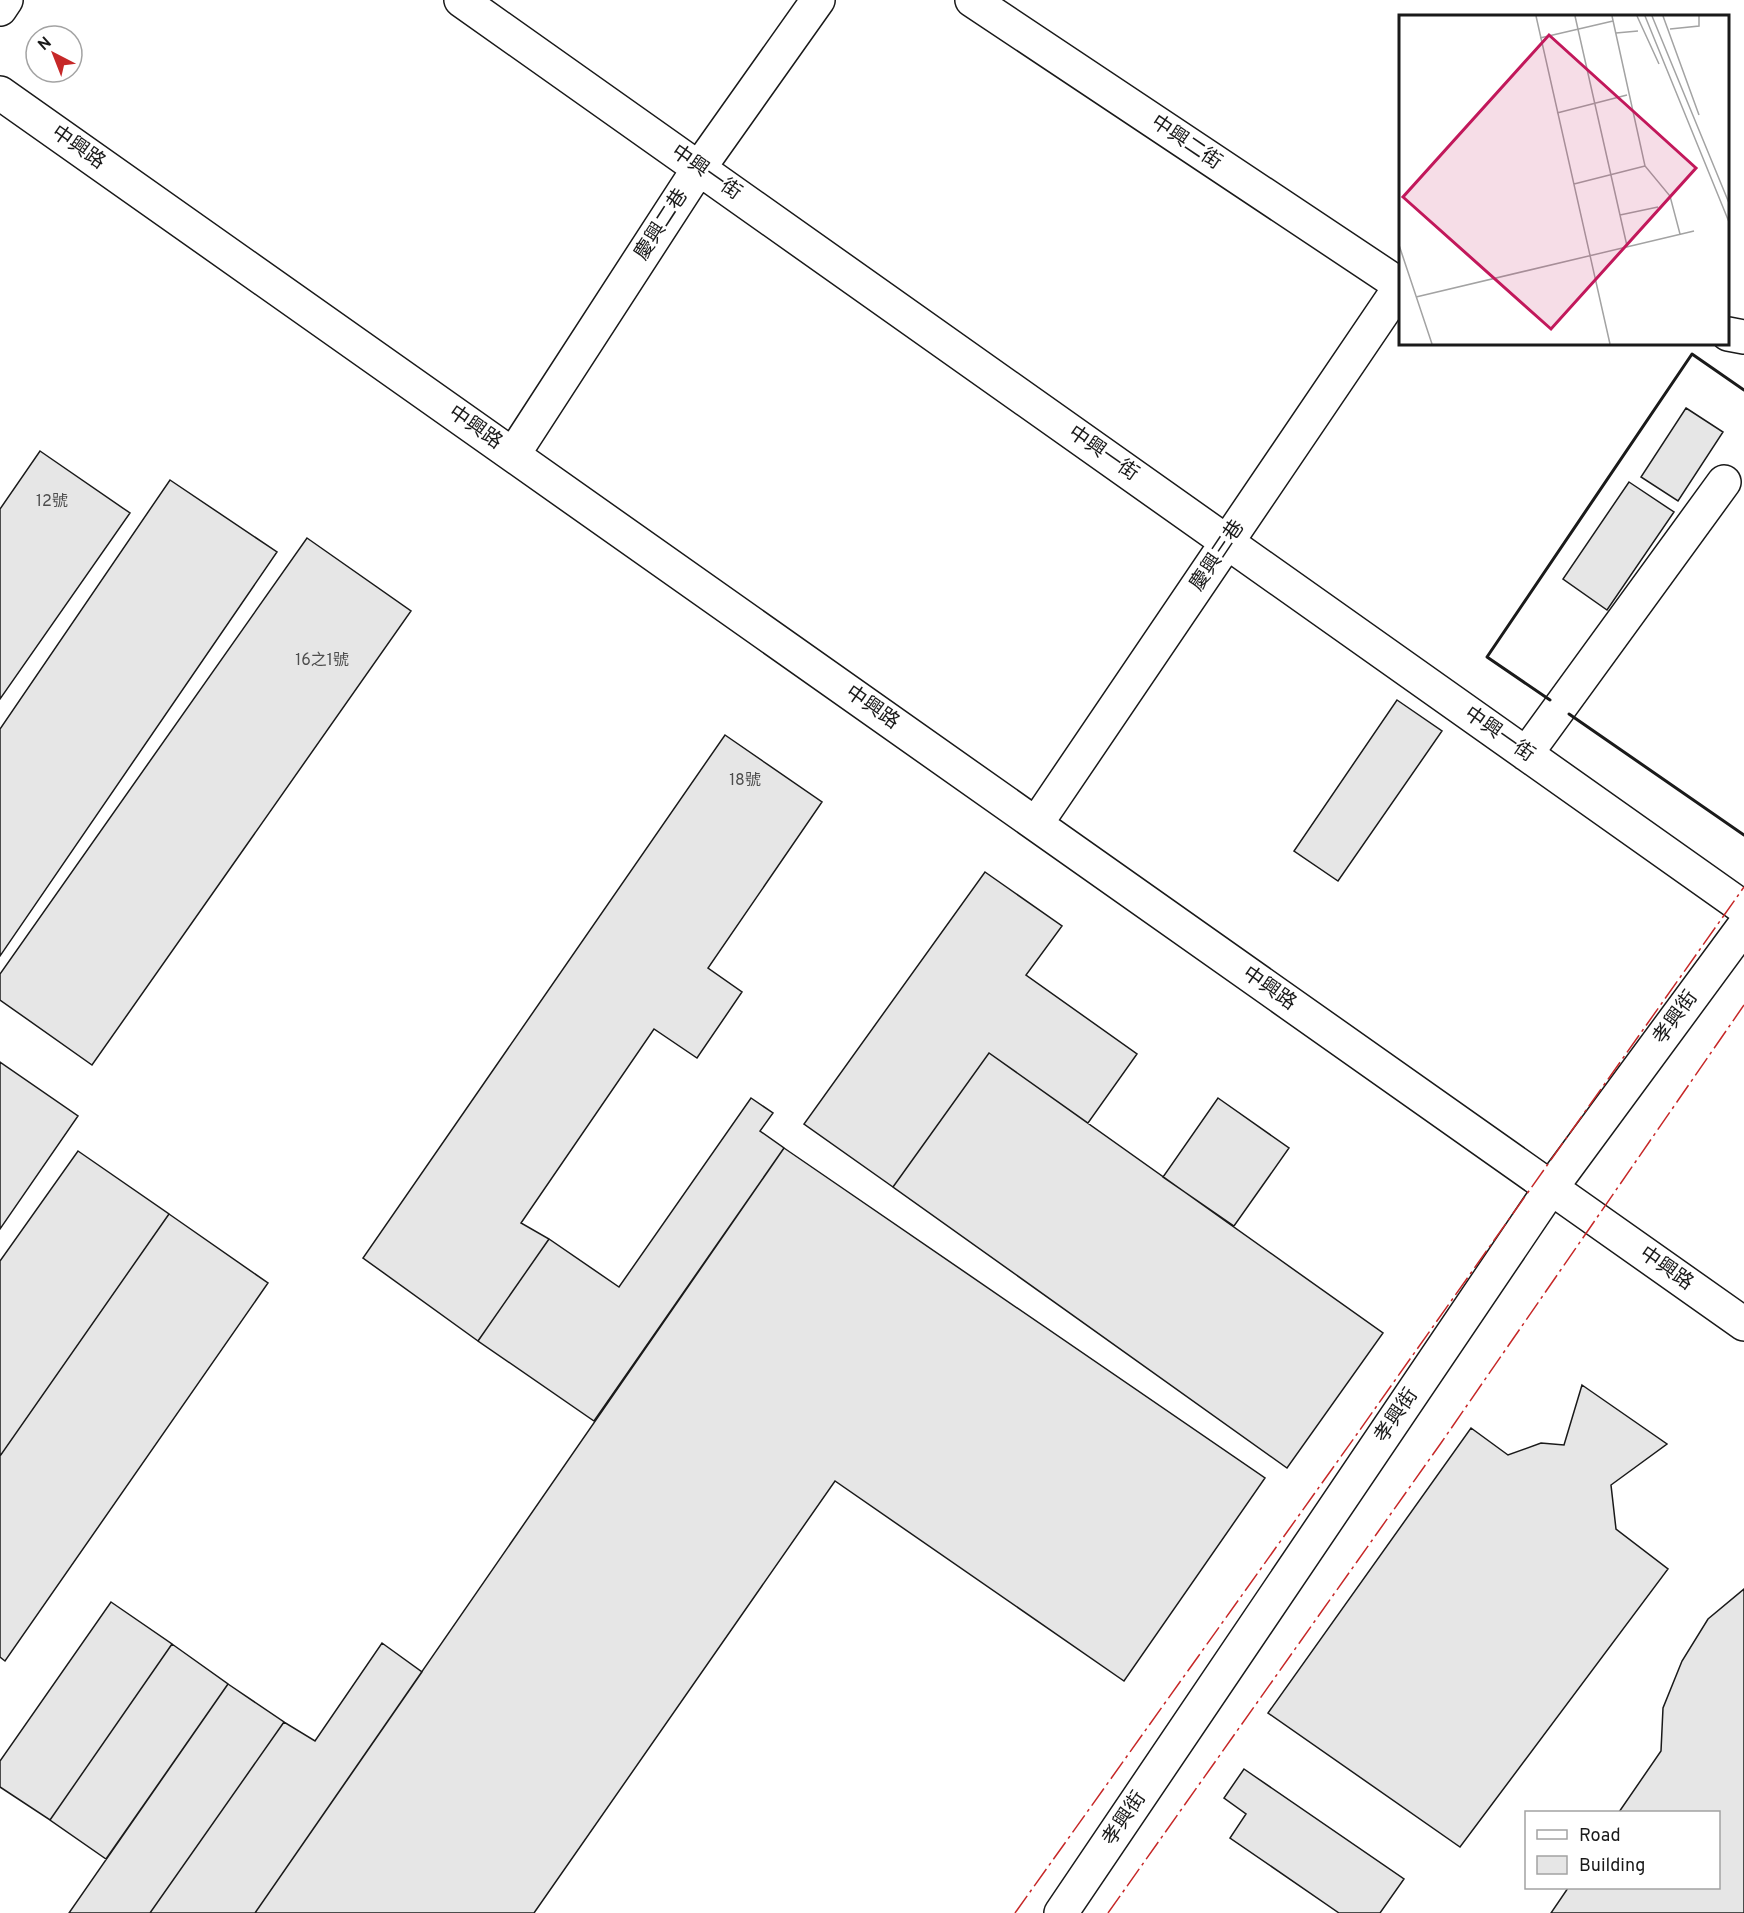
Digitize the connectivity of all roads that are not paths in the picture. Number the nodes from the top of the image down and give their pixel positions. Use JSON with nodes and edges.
{"nodes":[{"id":1,"x":6,"y":0,"type":"edge"},
{"id":2,"x":461,"y":0,"type":"edge"},
{"id":3,"x":818,"y":0,"type":"edge"},
{"id":4,"x":972,"y":0,"type":"edge"},
{"id":5,"x":0,"y":9,"type":"edge"},
{"id":6,"x":0,"y":93,"type":"edge"},
{"id":7,"x":699,"y":168,"type":"junction"},
{"id":8,"x":1399,"y":285,"type":"edge"},
{"id":9,"x":1399,"y":289,"type":"edge"},
{"id":10,"x":1729,"y":334,"type":"edge"},
{"id":11,"x":1744,"y":338,"type":"edge"},
{"id":12,"x":513,"y":455,"type":"junction"},
{"id":13,"x":1724,"y":482,"type":"dead end"},
{"id":14,"x":1227,"y":542,"type":"junction"},
{"id":15,"x":1526,"y":753,"type":"junction"},
{"id":16,"x":1036,"y":824,"type":"junction"},
{"id":17,"x":1744,"y":908,"type":"edge"},
{"id":18,"x":1744,"y":926,"type":"edge"},
{"id":19,"x":1551,"y":1188,"type":"junction"},
{"id":20,"x":1744,"y":1324,"type":"edge"},
{"id":21,"x":1061,"y":1913,"type":"edge"}],
"edges":[{"from":1,"to":5,"type":"street"},
{"from":2,"to":7,"type":"street","name":"中興一街"},
{"from":3,"to":7,"type":"street","name":"慶興二巷"},
{"from":4,"to":8,"type":"street","name":"中興二街"},
{"from":6,"to":12,"type":"street","name":"中興路"},
{"from":7,"to":12,"type":"street","name":"慶興二巷"},
{"from":7,"to":14,"type":"street","name":"中興一街"},
{"from":9,"to":14,"type":"street","name":"慶興三巷"},
{"from":10,"to":11,"type":"street"},
{"from":12,"to":16,"type":"street","name":"中興路"},
{"from":13,"to":15,"type":"street"},
{"from":14,"to":15,"type":"street","name":"中興一街"},
{"from":14,"to":16,"type":"street","name":"慶興三巷"},
{"from":15,"to":17,"type":"street","name":"中興一街"},
{"from":16,"to":19,"type":"street","name":"中興路"},
{"from":18,"to":19,"type":"street","name":"孝興街"},
{"from":19,"to":20,"type":"street","name":"中興路"},
{"from":19,"to":21,"type":"street","name":"孝興街"}]}
